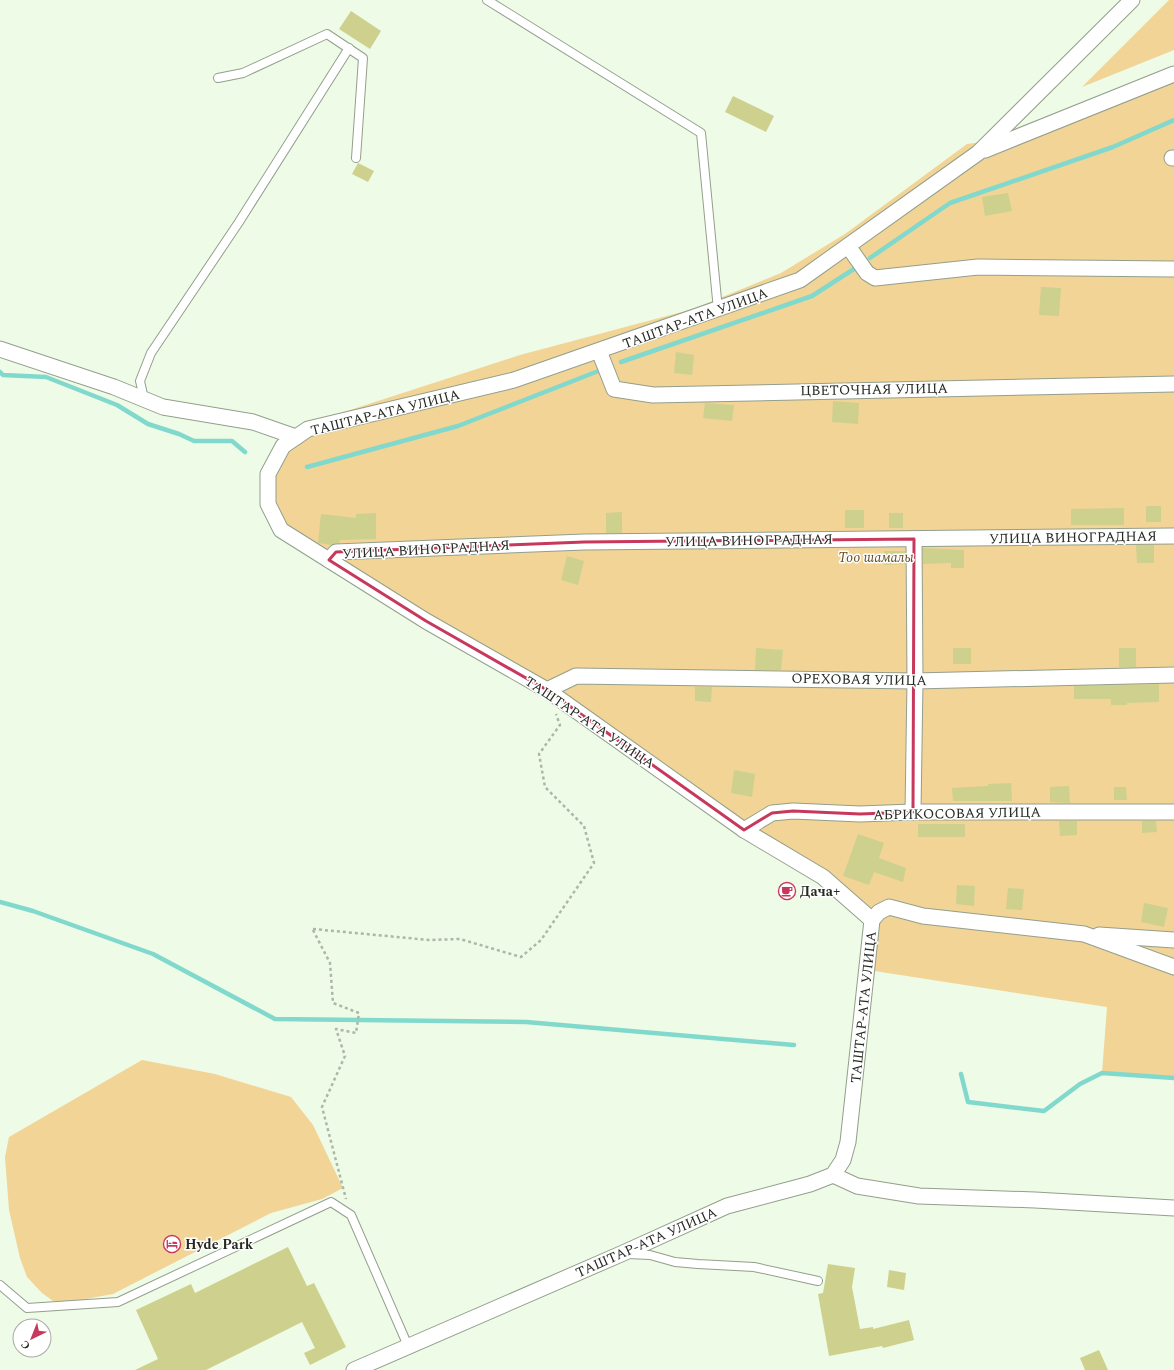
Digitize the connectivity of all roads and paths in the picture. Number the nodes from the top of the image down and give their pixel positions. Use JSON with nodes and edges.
{"nodes":[{"id":1,"x":487,"y":0,"type":"edge"},
{"id":2,"x":1132,"y":0,"type":"edge"},
{"id":3,"x":349,"y":48,"type":"junction"},
{"id":4,"x":1174,"y":74,"type":"edge"},
{"id":5,"x":218,"y":78,"type":"dead end"},
{"id":6,"x":978,"y":153,"type":"junction"},
{"id":7,"x":356,"y":158,"type":"dead end"},
{"id":8,"x":848,"y":246,"type":"junction"},
{"id":9,"x":1174,"y":269,"type":"edge"},
{"id":10,"x":718,"y":310,"type":"junction"},
{"id":11,"x":0,"y":349,"type":"edge"},
{"id":12,"x":599,"y":351,"type":"junction"},
{"id":13,"x":1174,"y":384,"type":"edge"},
{"id":14,"x":144,"y":399,"type":"junction"},
{"id":15,"x":296,"y":437,"type":"junction"},
{"id":16,"x":1174,"y":536,"type":"edge"},
{"id":17,"x":914,"y":539,"type":"junction"},
{"id":18,"x":329,"y":560,"type":"junction"},
{"id":19,"x":1174,"y":675,"type":"edge"},
{"id":20,"x":916,"y":681,"type":"junction"},
{"id":21,"x":547,"y":690,"type":"junction"},
{"id":22,"x":913,"y":812,"type":"junction"},
{"id":23,"x":1174,"y":812,"type":"edge"},
{"id":24,"x":744,"y":830,"type":"junction"},
{"id":25,"x":872,"y":920,"type":"junction"},
{"id":26,"x":1084,"y":934,"type":"junction"},
{"id":27,"x":1174,"y":940,"type":"edge"},
{"id":28,"x":1174,"y":967,"type":"edge"},
{"id":29,"x":833,"y":1175,"type":"junction"},
{"id":30,"x":1174,"y":1208,"type":"edge"},
{"id":31,"x":351,"y":1215,"type":"junction"},
{"id":32,"x":621,"y":1254,"type":"junction"},
{"id":33,"x":818,"y":1281,"type":"dead end"},
{"id":34,"x":0,"y":1285,"type":"edge"},
{"id":35,"x":408,"y":1346,"type":"junction"},
{"id":36,"x":354,"y":1370,"type":"edge"}],
"edges":[{"from":1,"to":10,"type":"lane"},
{"from":2,"to":6,"type":"street"},
{"from":3,"to":5,"type":"lane"},
{"from":3,"to":7,"type":"lane"},
{"from":3,"to":14,"type":"lane"},
{"from":4,"to":6,"type":"street"},
{"from":6,"to":8,"type":"street","name":"ТАШТАР-АТА УЛИЦА"},
{"from":8,"to":9,"type":"street"},
{"from":8,"to":10,"type":"street","name":"ТАШТАР-АТА УЛИЦА"},
{"from":10,"to":12,"type":"street","name":"ТАШТАР-АТА УЛИЦА"},
{"from":11,"to":14,"type":"street"},
{"from":12,"to":13,"type":"street","name":"ЦВЕТОЧНАЯ УЛИЦА"},
{"from":12,"to":15,"type":"street","name":"ТАШТАР-АТА УЛИЦА"},
{"from":14,"to":15,"type":"street"},
{"from":15,"to":18,"type":"street","name":"ТАШТАР-АТА УЛИЦА"},
{"from":16,"to":17,"type":"street","name":"УЛИЦА ВИНОГРАДНАЯ"},
{"from":17,"to":18,"type":"street","name":"УЛИЦА ВИНОГРАДНАЯ"},
{"from":17,"to":20,"type":"street"},
{"from":18,"to":21,"type":"street","name":"ТАШТАР-АТА УЛИЦА"},
{"from":19,"to":20,"type":"street","name":"ОРЕХОВАЯ УЛИЦА"},
{"from":20,"to":21,"type":"street","name":"ОРЕХОВАЯ УЛИЦА"},
{"from":20,"to":22,"type":"street"},
{"from":21,"to":24,"type":"street","name":"ТАШТАР-АТА УЛИЦА"},
{"from":21,"to":31,"type":"path"},
{"from":22,"to":23,"type":"street","name":"АБРИКОСОВАЯ УЛИЦА"},
{"from":22,"to":24,"type":"street","name":"АБРИКОСОВАЯ УЛИЦА"},
{"from":24,"to":25,"type":"street","name":"ТАШТАР-АТА УЛИЦА"},
{"from":25,"to":26,"type":"street"},
{"from":25,"to":29,"type":"street","name":"ТАШТАР-АТА УЛИЦА"},
{"from":26,"to":27,"type":"street"},
{"from":26,"to":28,"type":"street"},
{"from":29,"to":30,"type":"street"},
{"from":29,"to":32,"type":"street","name":"ТАШТАР-АТА УЛИЦА"},
{"from":31,"to":34,"type":"lane"},
{"from":31,"to":35,"type":"lane"},
{"from":32,"to":33,"type":"lane"},
{"from":32,"to":35,"type":"street","name":"ТАШТАР-АТА УЛИЦА"},
{"from":35,"to":36,"type":"street","name":"ТАШТАР-АТА УЛИЦА"}]}
